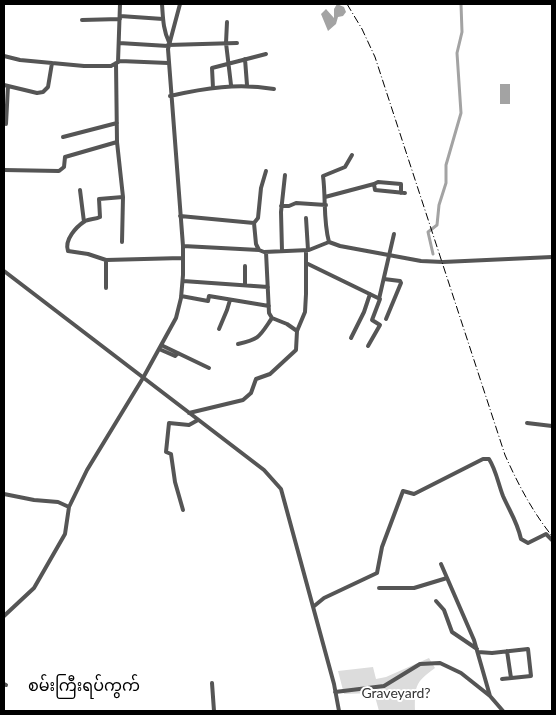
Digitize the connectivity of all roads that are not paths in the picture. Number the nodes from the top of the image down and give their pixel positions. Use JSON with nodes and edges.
{"nodes":[{"id":1,"x":120,"y":4,"type":"edge"},
{"id":2,"x":162,"y":4,"type":"edge"},
{"id":3,"x":180,"y":4,"type":"edge"},
{"id":4,"x":120,"y":18,"type":"junction"},
{"id":5,"x":163,"y":19,"type":"junction"},
{"id":6,"x":82,"y":20,"type":"dead end"},
{"id":7,"x":227,"y":22,"type":"dead end"},
{"id":8,"x":119,"y":43,"type":"junction"},
{"id":9,"x":226,"y":43,"type":"junction"},
{"id":10,"x":237,"y":43,"type":"dead end"},
{"id":11,"x":169,"y":45,"type":"junction"},
{"id":12,"x":266,"y":54,"type":"dead end"},
{"id":13,"x":4,"y":56,"type":"edge"},
{"id":14,"x":244,"y":59,"type":"junction"},
{"id":15,"x":117,"y":62,"type":"junction"},
{"id":16,"x":52,"y":63,"type":"junction"},
{"id":17,"x":168,"y":63,"type":"junction"},
{"id":18,"x":229,"y":63,"type":"junction"},
{"id":19,"x":231,"y":85,"type":"junction"},
{"id":20,"x":247,"y":85,"type":"junction"},
{"id":21,"x":6,"y":86,"type":"edge"},
{"id":22,"x":213,"y":88,"type":"junction"},
{"id":23,"x":274,"y":88,"type":"dead end"},
{"id":24,"x":170,"y":96,"type":"junction"},
{"id":25,"x":117,"y":123,"type":"junction"},
{"id":26,"x":6,"y":124,"type":"dead end"},
{"id":27,"x":63,"y":136,"type":"dead end"},
{"id":28,"x":117,"y":142,"type":"junction"},
{"id":29,"x":352,"y":155,"type":"dead end"},
{"id":30,"x":4,"y":170,"type":"edge"},
{"id":31,"x":266,"y":171,"type":"dead end"},
{"id":32,"x":285,"y":175,"type":"dead end"},
{"id":33,"x":374,"y":184,"type":"junction"},
{"id":34,"x":80,"y":190,"type":"dead end"},
{"id":35,"x":123,"y":197,"type":"junction"},
{"id":36,"x":326,"y":197,"type":"junction"},
{"id":37,"x":326,"y":205,"type":"junction"},
{"id":38,"x":281,"y":206,"type":"junction"},
{"id":39,"x":180,"y":216,"type":"junction"},
{"id":40,"x":306,"y":218,"type":"dead end"},
{"id":41,"x":84,"y":222,"type":"junction"},
{"id":42,"x":254,"y":223,"type":"junction"},
{"id":43,"x":394,"y":234,"type":"dead end"},
{"id":44,"x":122,"y":242,"type":"dead end"},
{"id":45,"x":329,"y":242,"type":"junction"},
{"id":46,"x":183,"y":246,"type":"junction"},
{"id":47,"x":259,"y":250,"type":"junction"},
{"id":48,"x":307,"y":250,"type":"junction"},
{"id":49,"x":282,"y":251,"type":"junction"},
{"id":50,"x":266,"y":252,"type":"junction"},
{"id":51,"x":390,"y":255,"type":"junction"},
{"id":52,"x":552,"y":257,"type":"edge"},
{"id":53,"x":182,"y":258,"type":"junction"},
{"id":54,"x":106,"y":260,"type":"junction"},
{"id":55,"x":306,"y":262,"type":"junction"},
{"id":56,"x":245,"y":266,"type":"dead end"},
{"id":57,"x":4,"y":271,"type":"edge"},
{"id":58,"x":384,"y":279,"type":"junction"},
{"id":59,"x":182,"y":281,"type":"junction"},
{"id":60,"x":245,"y":284,"type":"junction"},
{"id":61,"x":268,"y":287,"type":"junction"},
{"id":62,"x":106,"y":288,"type":"dead end"},
{"id":63,"x":370,"y":294,"type":"junction"},
{"id":64,"x":181,"y":296,"type":"junction"},
{"id":65,"x":379,"y":298,"type":"junction"},
{"id":66,"x":230,"y":300,"type":"junction"},
{"id":67,"x":269,"y":306,"type":"junction"},
{"id":68,"x":272,"y":318,"type":"junction"},
{"id":69,"x":386,"y":319,"type":"dead end"},
{"id":70,"x":219,"y":329,"type":"dead end"},
{"id":71,"x":297,"y":331,"type":"junction"},
{"id":72,"x":351,"y":338,"type":"dead end"},
{"id":73,"x":238,"y":344,"type":"dead end"},
{"id":74,"x":368,"y":346,"type":"dead end"},
{"id":75,"x":160,"y":347,"type":"junction"},
{"id":76,"x":209,"y":368,"type":"dead end"},
{"id":77,"x":143,"y":378,"type":"junction"},
{"id":78,"x":189,"y":413,"type":"junction"},
{"id":79,"x":198,"y":420,"type":"junction"},
{"id":80,"x":527,"y":423,"type":"dead end"},
{"id":81,"x":552,"y":426,"type":"edge"},
{"id":82,"x":4,"y":494,"type":"edge"},
{"id":83,"x":69,"y":507,"type":"junction"},
{"id":84,"x":183,"y":510,"type":"dead end"},
{"id":85,"x":552,"y":540,"type":"edge"},
{"id":86,"x":441,"y":564,"type":"dead end"},
{"id":87,"x":447,"y":578,"type":"junction"},
{"id":88,"x":379,"y":588,"type":"dead end"},
{"id":89,"x":436,"y":601,"type":"dead end"},
{"id":90,"x":313,"y":607,"type":"junction"},
{"id":91,"x":4,"y":616,"type":"edge"},
{"id":92,"x":478,"y":651,"type":"junction"},
{"id":93,"x":507,"y":651,"type":"junction"},
{"id":94,"x":511,"y":678,"type":"junction"},
{"id":95,"x":502,"y":679,"type":"dead end"},
{"id":96,"x":212,"y":683,"type":"dead end"},
{"id":97,"x":336,"y":692,"type":"junction"},
{"id":98,"x":490,"y":696,"type":"junction"},
{"id":99,"x":214,"y":711,"type":"edge"},
{"id":100,"x":339,"y":711,"type":"edge"},
{"id":101,"x":503,"y":711,"type":"edge"}],
"edges":[{"from":1,"to":4,"type":"street"},
{"from":2,"to":5,"type":"street"},
{"from":3,"to":11,"type":"street"},
{"from":4,"to":5,"type":"street"},
{"from":4,"to":6,"type":"street"},
{"from":4,"to":8,"type":"street"},
{"from":5,"to":11,"type":"street"},
{"from":7,"to":9,"type":"street"},
{"from":8,"to":11,"type":"street"},
{"from":8,"to":15,"type":"street"},
{"from":9,"to":10,"type":"street"},
{"from":9,"to":11,"type":"street"},
{"from":9,"to":18,"type":"street"},
{"from":11,"to":17,"type":"street"},
{"from":12,"to":14,"type":"street"},
{"from":13,"to":16,"type":"street"},
{"from":14,"to":18,"type":"street"},
{"from":14,"to":20,"type":"street"},
{"from":15,"to":16,"type":"street"},
{"from":15,"to":17,"type":"street"},
{"from":15,"to":25,"type":"street"},
{"from":16,"to":21,"type":"street"},
{"from":17,"to":24,"type":"street"},
{"from":18,"to":19,"type":"street"},
{"from":18,"to":22,"type":"street"},
{"from":19,"to":20,"type":"street"},
{"from":19,"to":22,"type":"street"},
{"from":20,"to":23,"type":"street"},
{"from":21,"to":26,"type":"street"},
{"from":22,"to":24,"type":"street"},
{"from":24,"to":39,"type":"street"},
{"from":25,"to":27,"type":"street"},
{"from":25,"to":28,"type":"street"},
{"from":28,"to":30,"type":"street"},
{"from":28,"to":35,"type":"street"},
{"from":29,"to":36,"type":"street"},
{"from":31,"to":42,"type":"street"},
{"from":32,"to":38,"type":"street"},
{"from":33,"to":33,"type":"street"},
{"from":33,"to":36,"type":"street"},
{"from":34,"to":41,"type":"street"},
{"from":35,"to":41,"type":"street"},
{"from":35,"to":44,"type":"street"},
{"from":36,"to":37,"type":"street"},
{"from":37,"to":38,"type":"street"},
{"from":37,"to":45,"type":"street"},
{"from":38,"to":49,"type":"street"},
{"from":39,"to":42,"type":"street"},
{"from":39,"to":46,"type":"street"},
{"from":40,"to":48,"type":"street"},
{"from":41,"to":54,"type":"street"},
{"from":42,"to":47,"type":"street"},
{"from":43,"to":51,"type":"street"},
{"from":45,"to":48,"type":"street"},
{"from":45,"to":51,"type":"street"},
{"from":46,"to":47,"type":"street"},
{"from":46,"to":53,"type":"street"},
{"from":47,"to":50,"type":"street"},
{"from":48,"to":49,"type":"street"},
{"from":48,"to":55,"type":"street"},
{"from":49,"to":50,"type":"street"},
{"from":50,"to":61,"type":"street"},
{"from":51,"to":52,"type":"street"},
{"from":51,"to":58,"type":"street"},
{"from":53,"to":54,"type":"street"},
{"from":53,"to":59,"type":"street"},
{"from":54,"to":62,"type":"street"},
{"from":55,"to":63,"type":"street"},
{"from":55,"to":71,"type":"street"},
{"from":56,"to":60,"type":"street"},
{"from":57,"to":77,"type":"street"},
{"from":58,"to":65,"type":"street"},
{"from":58,"to":69,"type":"street"},
{"from":59,"to":60,"type":"street"},
{"from":59,"to":64,"type":"street"},
{"from":60,"to":61,"type":"street"},
{"from":61,"to":67,"type":"street"},
{"from":63,"to":65,"type":"street"},
{"from":63,"to":72,"type":"street"},
{"from":64,"to":66,"type":"street"},
{"from":64,"to":75,"type":"street"},
{"from":65,"to":74,"type":"street"},
{"from":66,"to":67,"type":"street"},
{"from":66,"to":70,"type":"street"},
{"from":67,"to":68,"type":"street"},
{"from":68,"to":71,"type":"street"},
{"from":68,"to":73,"type":"street"},
{"from":71,"to":78,"type":"street"},
{"from":75,"to":76,"type":"street"},
{"from":75,"to":77,"type":"street"},
{"from":77,"to":78,"type":"street"},
{"from":77,"to":83,"type":"street"},
{"from":78,"to":79,"type":"street"},
{"from":79,"to":84,"type":"street"},
{"from":79,"to":90,"type":"street"},
{"from":80,"to":81,"type":"street"},
{"from":82,"to":83,"type":"street"},
{"from":83,"to":91,"type":"street"},
{"from":85,"to":90,"type":"street"},
{"from":86,"to":87,"type":"street"},
{"from":87,"to":88,"type":"street"},
{"from":87,"to":92,"type":"street"},
{"from":89,"to":92,"type":"street"},
{"from":90,"to":97,"type":"street"},
{"from":92,"to":93,"type":"street"},
{"from":92,"to":98,"type":"street"},
{"from":93,"to":94,"type":"street"},
{"from":93,"to":94,"type":"street"},
{"from":94,"to":95,"type":"street"},
{"from":96,"to":99,"type":"street"},
{"from":97,"to":98,"type":"street"},
{"from":97,"to":100,"type":"street"},
{"from":98,"to":101,"type":"street"}]}
